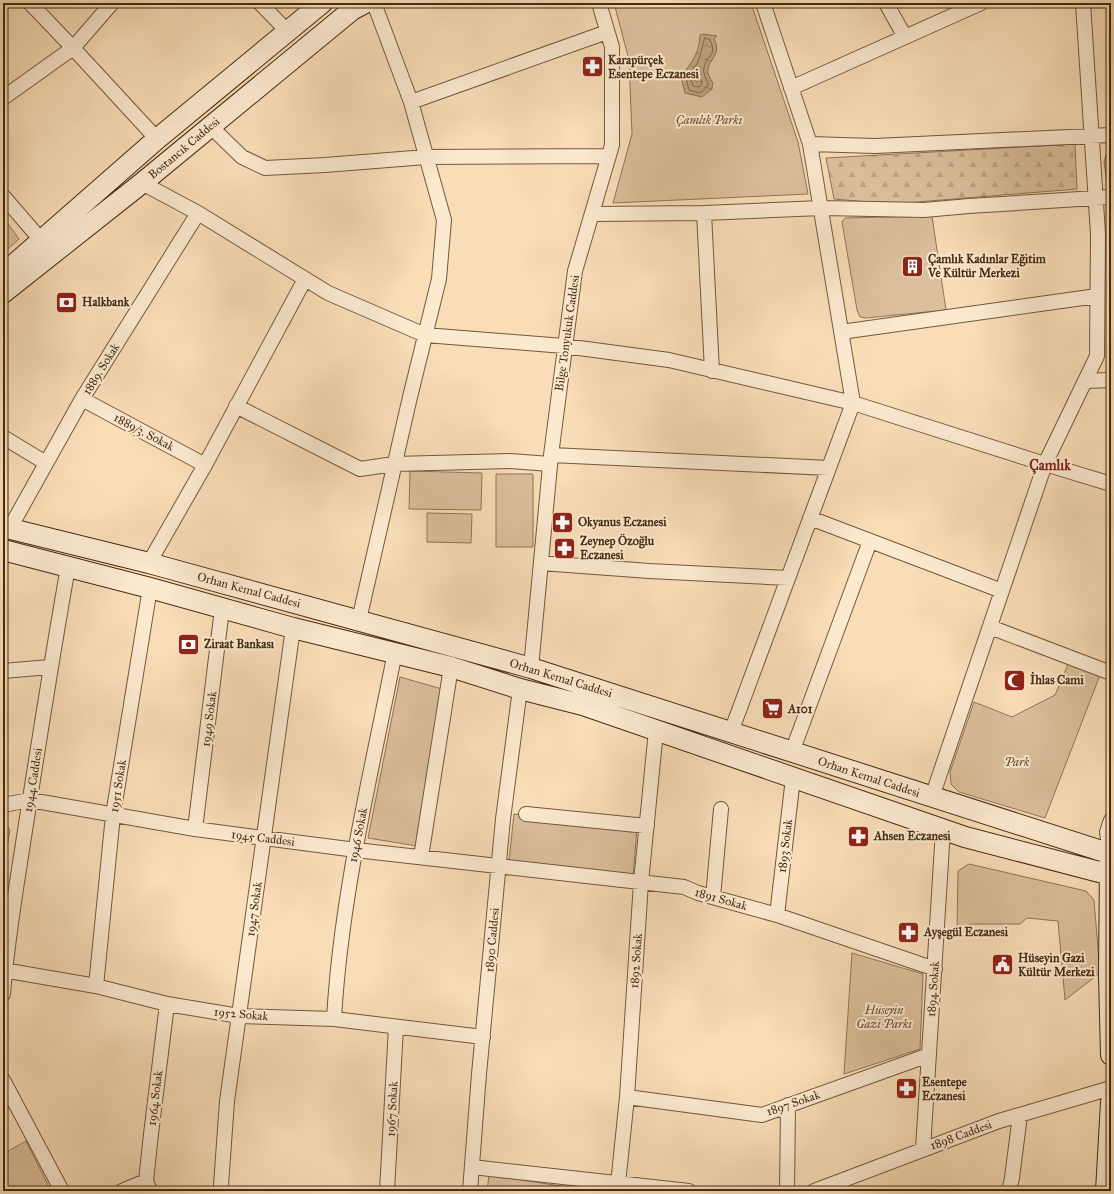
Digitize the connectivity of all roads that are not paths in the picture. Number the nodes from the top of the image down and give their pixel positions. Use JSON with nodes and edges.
{"nodes":[{"id":1,"x":30,"y":3,"type":"edge"},
{"id":2,"x":112,"y":3,"type":"edge"},
{"id":3,"x":260,"y":3,"type":"edge"},
{"id":4,"x":322,"y":3,"type":"edge"},
{"id":5,"x":365,"y":3,"type":"edge"},
{"id":6,"x":374,"y":3,"type":"edge"},
{"id":7,"x":599,"y":3,"type":"edge"},
{"id":8,"x":763,"y":3,"type":"edge"},
{"id":9,"x":886,"y":3,"type":"edge"},
{"id":10,"x":981,"y":3,"type":"edge"},
{"id":11,"x":1083,"y":3,"type":"edge"},
{"id":12,"x":287,"y":31,"type":"junction"},
{"id":13,"x":607,"y":32,"type":"junction"},
{"id":14,"x":905,"y":37,"type":"junction"},
{"id":15,"x":73,"y":48,"type":"junction"},
{"id":16,"x":791,"y":88,"type":"junction"},
{"id":17,"x":3,"y":98,"type":"edge"},
{"id":18,"x":411,"y":102,"type":"junction"},
{"id":19,"x":210,"y":126,"type":"junction"},
{"id":20,"x":1111,"y":135,"type":"edge"},
{"id":21,"x":1091,"y":136,"type":"junction"},
{"id":22,"x":157,"y":139,"type":"junction"},
{"id":23,"x":810,"y":144,"type":"junction"},
{"id":24,"x":608,"y":156,"type":"junction"},
{"id":25,"x":426,"y":157,"type":"junction"},
{"id":26,"x":126,"y":167,"type":"junction"},
{"id":27,"x":142,"y":183,"type":"junction"},
{"id":28,"x":3,"y":196,"type":"edge"},
{"id":29,"x":1111,"y":197,"type":"edge"},
{"id":30,"x":1095,"y":198,"type":"junction"},
{"id":31,"x":110,"y":208,"type":"junction"},
{"id":32,"x":821,"y":208,"type":"junction"},
{"id":33,"x":198,"y":213,"type":"junction"},
{"id":34,"x":704,"y":213,"type":"junction"},
{"id":35,"x":592,"y":214,"type":"junction"},
{"id":36,"x":35,"y":233,"type":"junction"},
{"id":37,"x":3,"y":259,"type":"edge"},
{"id":38,"x":3,"y":274,"type":"edge"},
{"id":39,"x":306,"y":279,"type":"junction"},
{"id":40,"x":3,"y":293,"type":"edge"},
{"id":41,"x":1097,"y":296,"type":"junction"},
{"id":42,"x":3,"y":308,"type":"edge"},
{"id":43,"x":841,"y":332,"type":"junction"},
{"id":44,"x":425,"y":335,"type":"junction"},
{"id":45,"x":564,"y":346,"type":"junction"},
{"id":46,"x":712,"y":371,"type":"junction"},
{"id":47,"x":1111,"y":380,"type":"edge"},
{"id":48,"x":1085,"y":382,"type":"junction"},
{"id":49,"x":82,"y":399,"type":"junction"},
{"id":50,"x":853,"y":403,"type":"junction"},
{"id":51,"x":236,"y":406,"type":"junction"},
{"id":52,"x":3,"y":437,"type":"edge"},
{"id":53,"x":550,"y":459,"type":"junction"},
{"id":54,"x":46,"y":463,"type":"junction"},
{"id":55,"x":394,"y":464,"type":"junction"},
{"id":56,"x":1045,"y":464,"type":"junction"},
{"id":57,"x":205,"y":465,"type":"junction"},
{"id":58,"x":829,"y":468,"type":"junction"},
{"id":59,"x":1111,"y":484,"type":"edge"},
{"id":60,"x":810,"y":518,"type":"junction"},
{"id":61,"x":7,"y":528,"type":"edge"},
{"id":62,"x":870,"y":541,"type":"junction"},
{"id":63,"x":3,"y":550,"type":"edge"},
{"id":64,"x":149,"y":563,"type":"junction"},
{"id":65,"x":541,"y":563,"type":"junction"},
{"id":66,"x":68,"y":567,"type":"junction"},
{"id":67,"x":788,"y":578,"type":"junction"},
{"id":68,"x":150,"y":588,"type":"junction"},
{"id":69,"x":1002,"y":590,"type":"junction"},
{"id":70,"x":222,"y":609,"type":"junction"},
{"id":71,"x":359,"y":620,"type":"junction"},
{"id":72,"x":990,"y":627,"type":"junction"},
{"id":73,"x":293,"y":628,"type":"junction"},
{"id":74,"x":395,"y":652,"type":"junction"},
{"id":75,"x":451,"y":666,"type":"junction"},
{"id":76,"x":50,"y":667,"type":"junction"},
{"id":77,"x":531,"y":668,"type":"junction"},
{"id":78,"x":3,"y":671,"type":"edge"},
{"id":79,"x":1111,"y":672,"type":"edge"},
{"id":80,"x":520,"y":689,"type":"junction"},
{"id":81,"x":656,"y":731,"type":"junction"},
{"id":82,"x":731,"y":732,"type":"junction"},
{"id":83,"x":792,"y":752,"type":"junction"},
{"id":84,"x":793,"y":778,"type":"junction"},
{"id":85,"x":932,"y":797,"type":"junction"},
{"id":86,"x":30,"y":800,"type":"junction"},
{"id":87,"x":3,"y":805,"type":"edge"},
{"id":88,"x":721,"y":809,"type":"dead end"},
{"id":89,"x":526,"y":814,"type":"dead end"},
{"id":90,"x":113,"y":815,"type":"junction"},
{"id":91,"x":1111,"y":820,"type":"edge"},
{"id":92,"x":647,"y":826,"type":"junction"},
{"id":93,"x":195,"y":830,"type":"junction"},
{"id":94,"x":943,"y":830,"type":"junction"},
{"id":95,"x":265,"y":838,"type":"junction"},
{"id":96,"x":356,"y":850,"type":"junction"},
{"id":97,"x":1111,"y":854,"type":"edge"},
{"id":98,"x":421,"y":857,"type":"junction"},
{"id":99,"x":499,"y":866,"type":"junction"},
{"id":100,"x":1110,"y":875,"type":"edge"},
{"id":101,"x":641,"y":882,"type":"junction"},
{"id":102,"x":713,"y":897,"type":"junction"},
{"id":103,"x":777,"y":915,"type":"junction"},
{"id":104,"x":935,"y":969,"type":"junction"},
{"id":105,"x":4,"y":970,"type":"edge"},
{"id":106,"x":96,"y":986,"type":"junction"},
{"id":107,"x":3,"y":994,"type":"edge"},
{"id":108,"x":167,"y":1004,"type":"junction"},
{"id":109,"x":239,"y":1016,"type":"junction"},
{"id":110,"x":334,"y":1019,"type":"junction"},
{"id":111,"x":396,"y":1026,"type":"junction"},
{"id":112,"x":483,"y":1037,"type":"junction"},
{"id":113,"x":929,"y":1055,"type":"junction"},
{"id":114,"x":1111,"y":1055,"type":"edge"},
{"id":115,"x":3,"y":1080,"type":"edge"},
{"id":116,"x":1111,"y":1088,"type":"edge"},
{"id":117,"x":627,"y":1097,"type":"junction"},
{"id":118,"x":1111,"y":1102,"type":"edge"},
{"id":119,"x":788,"y":1105,"type":"junction"},
{"id":120,"x":1020,"y":1115,"type":"junction"},
{"id":121,"x":923,"y":1148,"type":"junction"},
{"id":122,"x":472,"y":1167,"type":"junction"},
{"id":123,"x":148,"y":1186,"type":"edge"},
{"id":124,"x":616,"y":1187,"type":"edge"},
{"id":125,"x":62,"y":1191,"type":"edge"},
{"id":126,"x":122,"y":1191,"type":"edge"},
{"id":127,"x":223,"y":1191,"type":"edge"},
{"id":128,"x":387,"y":1191,"type":"edge"},
{"id":129,"x":470,"y":1191,"type":"edge"},
{"id":130,"x":689,"y":1191,"type":"edge"},
{"id":131,"x":788,"y":1191,"type":"edge"},
{"id":132,"x":814,"y":1191,"type":"edge"},
{"id":133,"x":1009,"y":1191,"type":"edge"},
{"id":134,"x":1106,"y":1191,"type":"edge"}],
"edges":[{"from":1,"to":15,"type":"street"},
{"from":2,"to":15,"type":"street"},
{"from":3,"to":12,"type":"street"},
{"from":4,"to":12,"type":"main road","name":"Bostancık Caddesi"},
{"from":5,"to":19,"type":"main road","name":"Bostancık Caddesi"},
{"from":6,"to":18,"type":"street"},
{"from":7,"to":13,"type":"street","name":"Bilge Tonyukuk Caddesi"},
{"from":8,"to":16,"type":"street"},
{"from":9,"to":14,"type":"street"},
{"from":10,"to":14,"type":"street"},
{"from":11,"to":21,"type":"street"},
{"from":12,"to":22,"type":"main road","name":"Bostancık Caddesi"},
{"from":13,"to":18,"type":"street"},
{"from":13,"to":24,"type":"street","name":"Bilge Tonyukuk Caddesi"},
{"from":14,"to":16,"type":"street"},
{"from":15,"to":17,"type":"street"},
{"from":15,"to":22,"type":"street"},
{"from":16,"to":23,"type":"street"},
{"from":18,"to":25,"type":"street"},
{"from":19,"to":25,"type":"street"},
{"from":19,"to":27,"type":"main road","name":"Bostancık Caddesi"},
{"from":20,"to":21,"type":"street"},
{"from":21,"to":23,"type":"street"},
{"from":21,"to":30,"type":"street"},
{"from":22,"to":26,"type":"main road","name":"Bostancık Caddesi"},
{"from":23,"to":32,"type":"street"},
{"from":24,"to":25,"type":"street"},
{"from":24,"to":35,"type":"street","name":"Bilge Tonyukuk Caddesi"},
{"from":25,"to":44,"type":"street"},
{"from":26,"to":36,"type":"main road"},
{"from":26,"to":38,"type":"main road","name":"Bostancık Caddesi"},
{"from":27,"to":31,"type":"main road","name":"Bostancık Caddesi"},
{"from":27,"to":33,"type":"street"},
{"from":28,"to":36,"type":"street"},
{"from":29,"to":30,"type":"street"},
{"from":30,"to":32,"type":"street"},
{"from":30,"to":41,"type":"street"},
{"from":31,"to":40,"type":"main road","name":"Bostancık Caddesi"},
{"from":31,"to":42,"type":"main road"},
{"from":32,"to":34,"type":"street"},
{"from":32,"to":43,"type":"street"},
{"from":33,"to":39,"type":"street"},
{"from":33,"to":49,"type":"street","name":"1889. Sokak"},
{"from":34,"to":35,"type":"street"},
{"from":34,"to":46,"type":"street"},
{"from":35,"to":45,"type":"street","name":"Bilge Tonyukuk Caddesi"},
{"from":36,"to":37,"type":"main road"},
{"from":39,"to":44,"type":"street"},
{"from":39,"to":51,"type":"street"},
{"from":41,"to":43,"type":"street"},
{"from":41,"to":48,"type":"street"},
{"from":43,"to":50,"type":"street"},
{"from":44,"to":45,"type":"street"},
{"from":44,"to":55,"type":"street"},
{"from":45,"to":46,"type":"street"},
{"from":45,"to":53,"type":"street","name":"Bilge Tonyukuk Caddesi"},
{"from":46,"to":50,"type":"street"},
{"from":47,"to":48,"type":"street"},
{"from":48,"to":56,"type":"street"},
{"from":49,"to":54,"type":"street","name":"1889. Sokak"},
{"from":49,"to":57,"type":"street","name":"1889/3. Sokak"},
{"from":50,"to":56,"type":"street"},
{"from":50,"to":58,"type":"street"},
{"from":51,"to":55,"type":"street"},
{"from":51,"to":57,"type":"street"},
{"from":52,"to":54,"type":"street"},
{"from":53,"to":55,"type":"street"},
{"from":53,"to":58,"type":"street"},
{"from":53,"to":65,"type":"street","name":"Bilge Tonyukuk Caddesi"},
{"from":54,"to":61,"type":"street","name":"1889. Sokak"},
{"from":55,"to":71,"type":"street"},
{"from":56,"to":59,"type":"street"},
{"from":56,"to":69,"type":"street"},
{"from":57,"to":64,"type":"street"},
{"from":58,"to":60,"type":"street"},
{"from":60,"to":62,"type":"street"},
{"from":60,"to":67,"type":"street"},
{"from":61,"to":64,"type":"main road","name":"Orhan Kemal Caddesi"},
{"from":62,"to":69,"type":"street"},
{"from":62,"to":83,"type":"street"},
{"from":63,"to":66,"type":"main road","name":"Orhan Kemal Caddesi"},
{"from":64,"to":71,"type":"main road","name":"Orhan Kemal Caddesi"},
{"from":65,"to":67,"type":"street"},
{"from":65,"to":77,"type":"street","name":"Bilge Tonyukuk Caddesi"},
{"from":66,"to":68,"type":"main road","name":"Orhan Kemal Caddesi"},
{"from":66,"to":76,"type":"street","name":"1944 Caddesi"},
{"from":67,"to":82,"type":"street"},
{"from":68,"to":70,"type":"main road","name":"Orhan Kemal Caddesi"},
{"from":68,"to":90,"type":"street","name":"1951 Sokak"},
{"from":69,"to":72,"type":"street"},
{"from":70,"to":73,"type":"main road","name":"Orhan Kemal Caddesi"},
{"from":70,"to":93,"type":"street","name":"1949 Sokak"},
{"from":71,"to":77,"type":"main road","name":"Orhan Kemal Caddesi"},
{"from":72,"to":79,"type":"street"},
{"from":72,"to":85,"type":"street"},
{"from":73,"to":74,"type":"main road","name":"Orhan Kemal Caddesi"},
{"from":73,"to":95,"type":"street","name":"1947 Sokak"},
{"from":74,"to":75,"type":"main road","name":"Orhan Kemal Caddesi"},
{"from":74,"to":96,"type":"street","name":"1946 Sokak"},
{"from":75,"to":80,"type":"main road","name":"Orhan Kemal Caddesi"},
{"from":75,"to":98,"type":"street"},
{"from":76,"to":78,"type":"street"},
{"from":76,"to":86,"type":"street","name":"1944 Caddesi"},
{"from":77,"to":80,"type":"main road"},
{"from":77,"to":82,"type":"main road","name":"Orhan Kemal Caddesi"},
{"from":80,"to":81,"type":"main road","name":"Orhan Kemal Caddesi"},
{"from":80,"to":99,"type":"street","name":"1890 Caddesi"},
{"from":81,"to":84,"type":"main road","name":"Orhan Kemal Caddesi"},
{"from":81,"to":92,"type":"street","name":"1892 Sokak"},
{"from":82,"to":83,"type":"main road","name":"Orhan Kemal Caddesi"},
{"from":83,"to":85,"type":"main road","name":"Orhan Kemal Caddesi"},
{"from":84,"to":94,"type":"main road","name":"Orhan Kemal Caddesi"},
{"from":84,"to":103,"type":"street","name":"1893 Sokak"},
{"from":85,"to":97,"type":"main road","name":"Orhan Kemal Caddesi"},
{"from":86,"to":87,"type":"street"},
{"from":86,"to":90,"type":"street","name":"1945 Caddesi"},
{"from":86,"to":105,"type":"street","name":"1944 Caddesi"},
{"from":88,"to":102,"type":"street"},
{"from":89,"to":92,"type":"street"},
{"from":90,"to":93,"type":"street","name":"1945 Caddesi"},
{"from":90,"to":106,"type":"street","name":"1951 Sokak"},
{"from":91,"to":97,"type":"street"},
{"from":92,"to":101,"type":"street","name":"1892 Sokak"},
{"from":93,"to":95,"type":"street","name":"1945 Caddesi"},
{"from":94,"to":100,"type":"main road","name":"Orhan Kemal Caddesi"},
{"from":94,"to":104,"type":"street","name":"1894 Sokak"},
{"from":95,"to":96,"type":"street","name":"1945 Caddesi"},
{"from":95,"to":109,"type":"street","name":"1947 Sokak"},
{"from":96,"to":98,"type":"street","name":"1945 Caddesi"},
{"from":96,"to":110,"type":"street","name":"1946 Sokak"},
{"from":97,"to":100,"type":"main road"},
{"from":98,"to":99,"type":"street","name":"1945 Caddesi"},
{"from":99,"to":101,"type":"street","name":"1891 Sokak"},
{"from":99,"to":112,"type":"street","name":"1890 Caddesi"},
{"from":100,"to":114,"type":"main road"},
{"from":101,"to":102,"type":"street","name":"1891 Sokak"},
{"from":101,"to":117,"type":"street","name":"1892 Sokak"},
{"from":102,"to":103,"type":"street","name":"1891 Sokak"},
{"from":103,"to":104,"type":"street","name":"1891 Sokak"},
{"from":104,"to":113,"type":"street","name":"1894 Sokak"},
{"from":105,"to":106,"type":"street","name":"1952 Sokak"},
{"from":105,"to":107,"type":"street","name":"1944 Caddesi"},
{"from":106,"to":108,"type":"street","name":"1952 Sokak"},
{"from":108,"to":109,"type":"street","name":"1952 Sokak"},
{"from":108,"to":123,"type":"street","name":"1964 Sokak"},
{"from":109,"to":110,"type":"street","name":"1952 Sokak"},
{"from":109,"to":127,"type":"street","name":"1947 Sokak"},
{"from":110,"to":111,"type":"street","name":"1952 Sokak"},
{"from":111,"to":112,"type":"street","name":"1952 Sokak"},
{"from":111,"to":128,"type":"street","name":"1967 Sokak"},
{"from":112,"to":122,"type":"street","name":"1890 Caddesi"},
{"from":113,"to":119,"type":"street","name":"1897 Sokak"},
{"from":113,"to":121,"type":"street","name":"1894 Sokak"},
{"from":115,"to":125,"type":"street"},
{"from":116,"to":120,"type":"street","name":"1898 Caddesi"},
{"from":117,"to":119,"type":"street","name":"1897 Sokak"},
{"from":117,"to":124,"type":"street","name":"1892 Sokak"},
{"from":118,"to":134,"type":"main road"},
{"from":119,"to":131,"type":"street"},
{"from":120,"to":121,"type":"street","name":"1898 Caddesi"},
{"from":120,"to":133,"type":"street"},
{"from":121,"to":132,"type":"street","name":"1898 Caddesi"},
{"from":122,"to":124,"type":"street"},
{"from":122,"to":129,"type":"street","name":"1890 Caddesi"},
{"from":123,"to":126,"type":"street"},
{"from":124,"to":130,"type":"street"}]}
